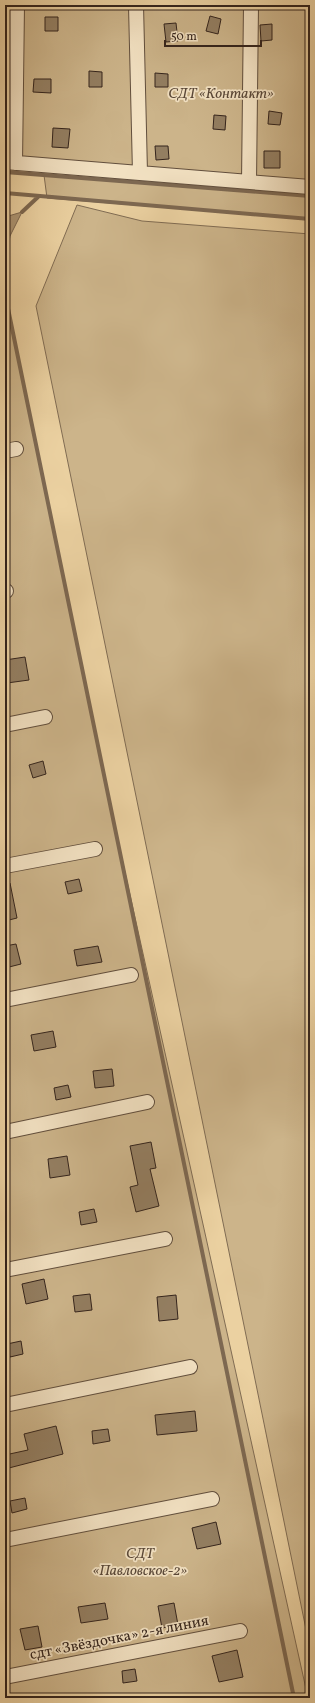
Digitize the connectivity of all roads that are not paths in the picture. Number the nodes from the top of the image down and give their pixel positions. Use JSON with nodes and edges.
{"nodes":[{"id":1,"x":17,"y":5,"type":"edge"},
{"id":2,"x":136,"y":5,"type":"edge"},
{"id":3,"x":251,"y":5,"type":"edge"},
{"id":4,"x":10,"y":163,"type":"edge"},
{"id":5,"x":140,"y":173,"type":"junction"},
{"id":6,"x":249,"y":182,"type":"junction"},
{"id":7,"x":310,"y":187,"type":"edge"},
{"id":8,"x":45,"y":717,"type":"dead end"},
{"id":9,"x":5,"y":725,"type":"edge"},
{"id":10,"x":95,"y":849,"type":"dead end"},
{"id":11,"x":5,"y":866,"type":"edge"},
{"id":12,"x":131,"y":975,"type":"dead end"},
{"id":13,"x":5,"y":1000,"type":"edge"},
{"id":14,"x":147,"y":1102,"type":"dead end"},
{"id":15,"x":5,"y":1132,"type":"edge"},
{"id":16,"x":165,"y":1239,"type":"dead end"},
{"id":17,"x":5,"y":1270,"type":"edge"},
{"id":18,"x":190,"y":1367,"type":"dead end"},
{"id":19,"x":5,"y":1405,"type":"edge"},
{"id":20,"x":212,"y":1499,"type":"dead end"},
{"id":21,"x":5,"y":1540,"type":"edge"},
{"id":22,"x":240,"y":1631,"type":"dead end"},
{"id":23,"x":5,"y":1676,"type":"edge"}],
"edges":[{"from":1,"to":4,"type":"street"},
{"from":2,"to":5,"type":"street"},
{"from":3,"to":6,"type":"street"},
{"from":4,"to":5,"type":"street"},
{"from":5,"to":6,"type":"street"},
{"from":6,"to":7,"type":"street"},
{"from":8,"to":9,"type":"street"},
{"from":10,"to":11,"type":"street"},
{"from":12,"to":13,"type":"street"},
{"from":14,"to":15,"type":"street"},
{"from":16,"to":17,"type":"street"},
{"from":18,"to":19,"type":"street"},
{"from":20,"to":21,"type":"street"},
{"from":22,"to":23,"type":"street","name":"сдт «Звёздочка» 2-я линия"}]}
